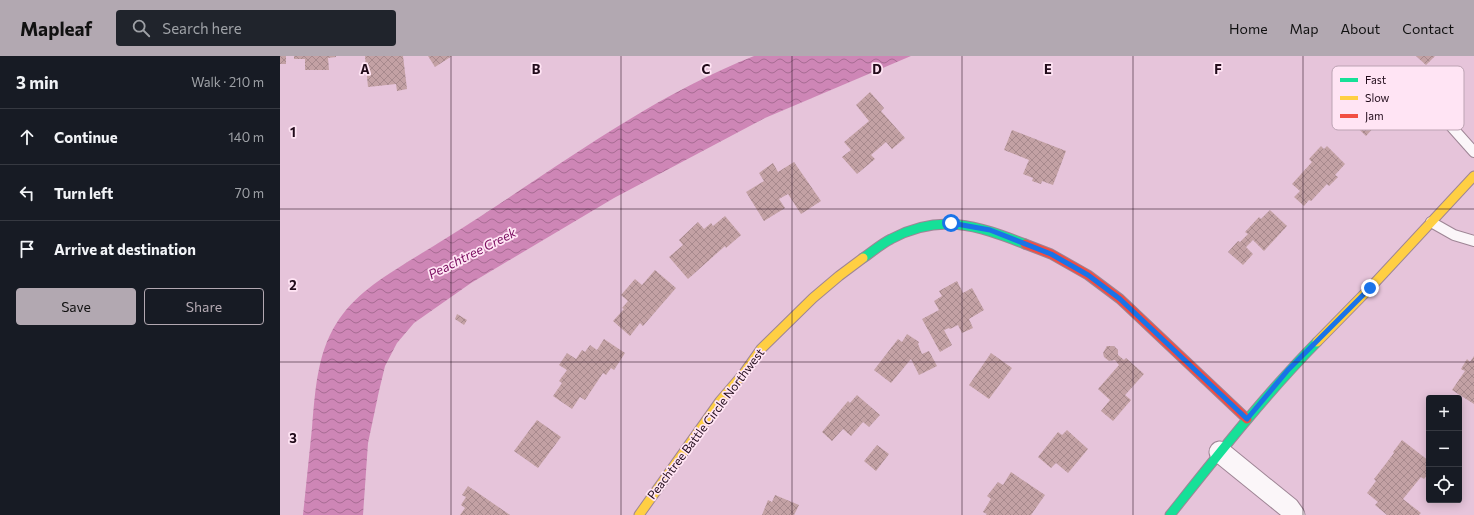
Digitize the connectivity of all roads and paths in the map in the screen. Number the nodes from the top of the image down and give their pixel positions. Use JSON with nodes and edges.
{"nodes":[{"id":1,"x":1454,"y":130,"type":"edge"},
{"id":2,"x":1474,"y":152,"type":"edge"},
{"id":3,"x":1474,"y":176,"type":"edge"},
{"id":4,"x":1431,"y":222,"type":"junction"},
{"id":5,"x":1474,"y":241,"type":"edge"},
{"id":6,"x":1247,"y":419,"type":"junction"},
{"id":7,"x":1220,"y":452,"type":"junction"},
{"id":8,"x":639,"y":515,"type":"edge"},
{"id":9,"x":1170,"y":515,"type":"edge"},
{"id":10,"x":1294,"y":515,"type":"edge"}],
"edges":[{"from":1,"to":2,"type":"lane"},
{"from":3,"to":4,"type":"street"},
{"from":4,"to":5,"type":"lane"},
{"from":4,"to":6,"type":"street"},
{"from":6,"to":7,"type":"street"},
{"from":6,"to":8,"type":"street","name":"Peachtree Battle Circle Northwest"},
{"from":7,"to":9,"type":"street"},
{"from":7,"to":10,"type":"street"}]}
